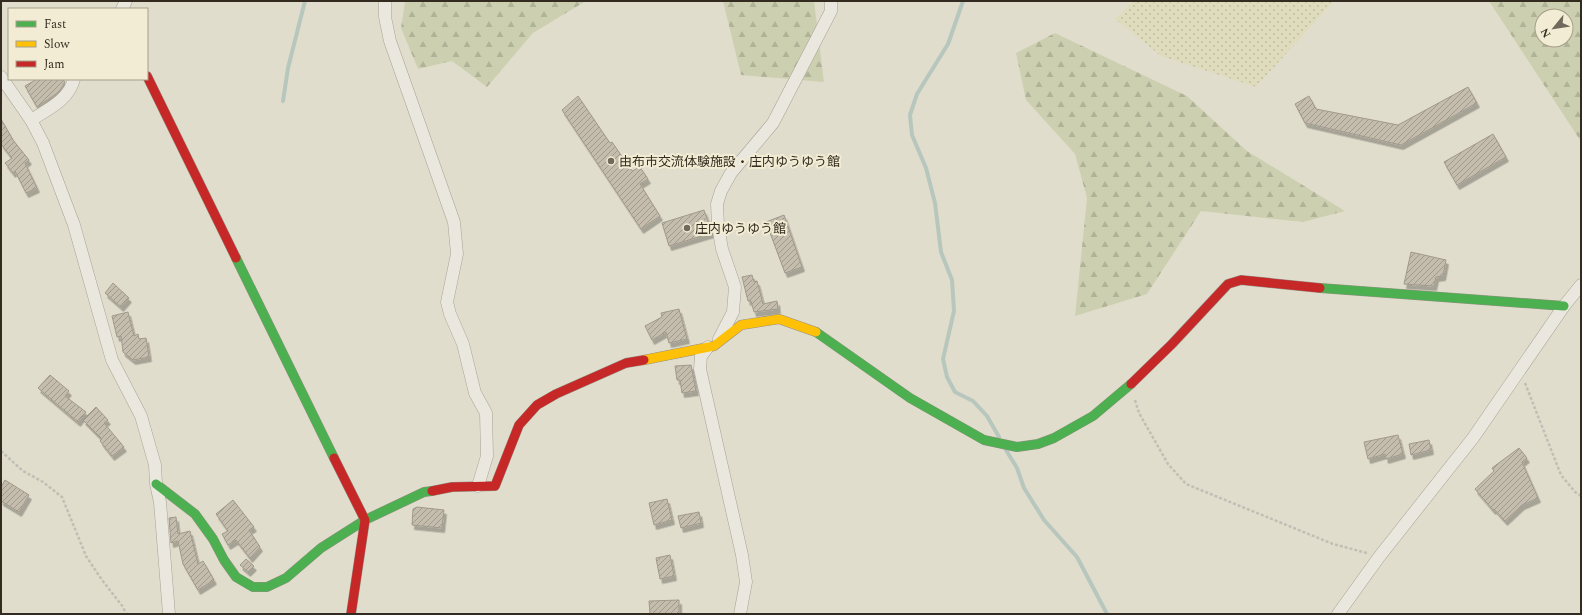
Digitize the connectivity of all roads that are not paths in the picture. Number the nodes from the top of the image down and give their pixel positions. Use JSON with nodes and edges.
{"nodes":[{"id":1,"x":385,"y":1,"type":"edge"},
{"id":2,"x":831,"y":1,"type":"edge"},
{"id":3,"x":1,"y":77,"type":"edge"},
{"id":4,"x":148,"y":78,"type":"edge"},
{"id":5,"x":74,"y":80,"type":"edge"},
{"id":6,"x":31,"y":120,"type":"junction"},
{"id":7,"x":1581,"y":285,"type":"edge"},
{"id":8,"x":1564,"y":306,"type":"junction"},
{"id":9,"x":711,"y":346,"type":"junction"},
{"id":10,"x":156,"y":484,"type":"junction"},
{"id":11,"x":478,"y":486,"type":"junction"},
{"id":12,"x":365,"y":520,"type":"junction"},
{"id":13,"x":169,"y":614,"type":"edge"},
{"id":14,"x":351,"y":614,"type":"edge"},
{"id":15,"x":740,"y":614,"type":"edge"},
{"id":16,"x":1338,"y":614,"type":"edge"}],
"edges":[{"from":1,"to":11,"type":"street"},
{"from":2,"to":9,"type":"street"},
{"from":3,"to":6,"type":"street"},
{"from":4,"to":12,"type":"street"},
{"from":5,"to":6,"type":"street"},
{"from":6,"to":10,"type":"street"},
{"from":7,"to":8,"type":"street"},
{"from":8,"to":9,"type":"street"},
{"from":8,"to":16,"type":"street"},
{"from":9,"to":11,"type":"street"},
{"from":9,"to":15,"type":"street"},
{"from":10,"to":12,"type":"street"},
{"from":10,"to":13,"type":"street"},
{"from":11,"to":12,"type":"street"},
{"from":12,"to":14,"type":"street"}]}
